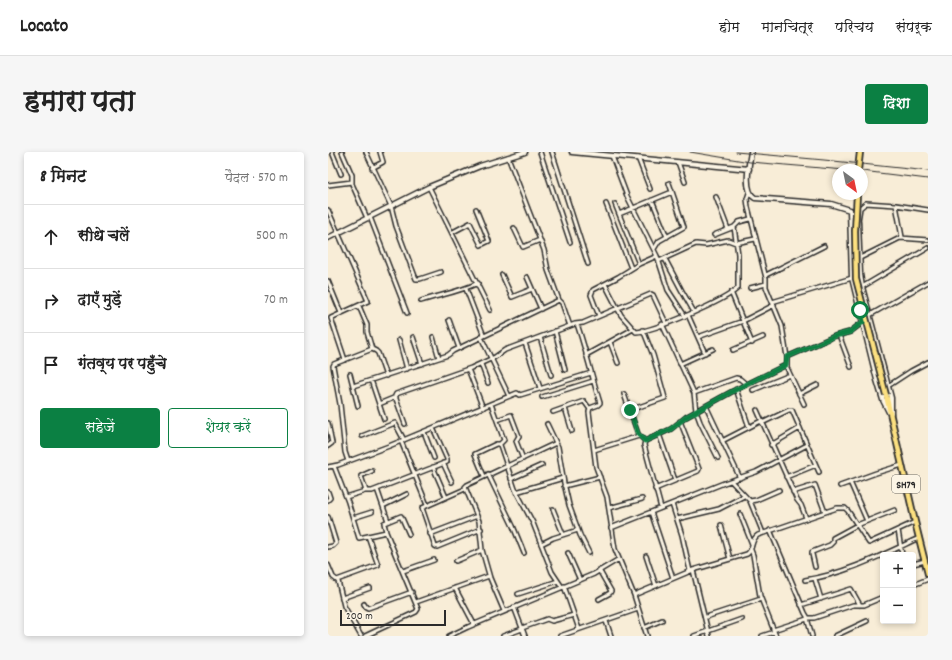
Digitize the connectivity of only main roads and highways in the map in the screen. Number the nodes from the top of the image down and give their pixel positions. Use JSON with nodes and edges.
{"nodes":[{"id":1,"x":525,"y":152,"type":"edge"},
{"id":2,"x":572,"y":152,"type":"edge"},
{"id":3,"x":751,"y":152,"type":"edge"},
{"id":4,"x":860,"y":152,"type":"edge"},
{"id":5,"x":859,"y":164,"type":"edge"},
{"id":6,"x":749,"y":169,"type":"junction"},
{"id":7,"x":857,"y":200,"type":"edge"},
{"id":8,"x":850,"y":210,"type":"junction"},
{"id":9,"x":328,"y":238,"type":"edge"},
{"id":10,"x":891,"y":414,"type":"junction"},
{"id":11,"x":928,"y":574,"type":"edge"}],
"edges":[{"from":1,"to":9,"type":"main road"},
{"from":2,"to":6,"type":"main road"},
{"from":3,"to":6,"type":"main road"},
{"from":4,"to":5,"type":"main road","bridge":true},
{"from":6,"to":8,"type":"main road"},
{"from":7,"to":10,"type":"main road","number":"SH79","bridge":true},
{"from":8,"to":10,"type":"main road","number":"SH79"},
{"from":8,"to":10,"type":"main road","number":"SH79"},
{"from":10,"to":11,"type":"main road","number":"SH79"}]}
